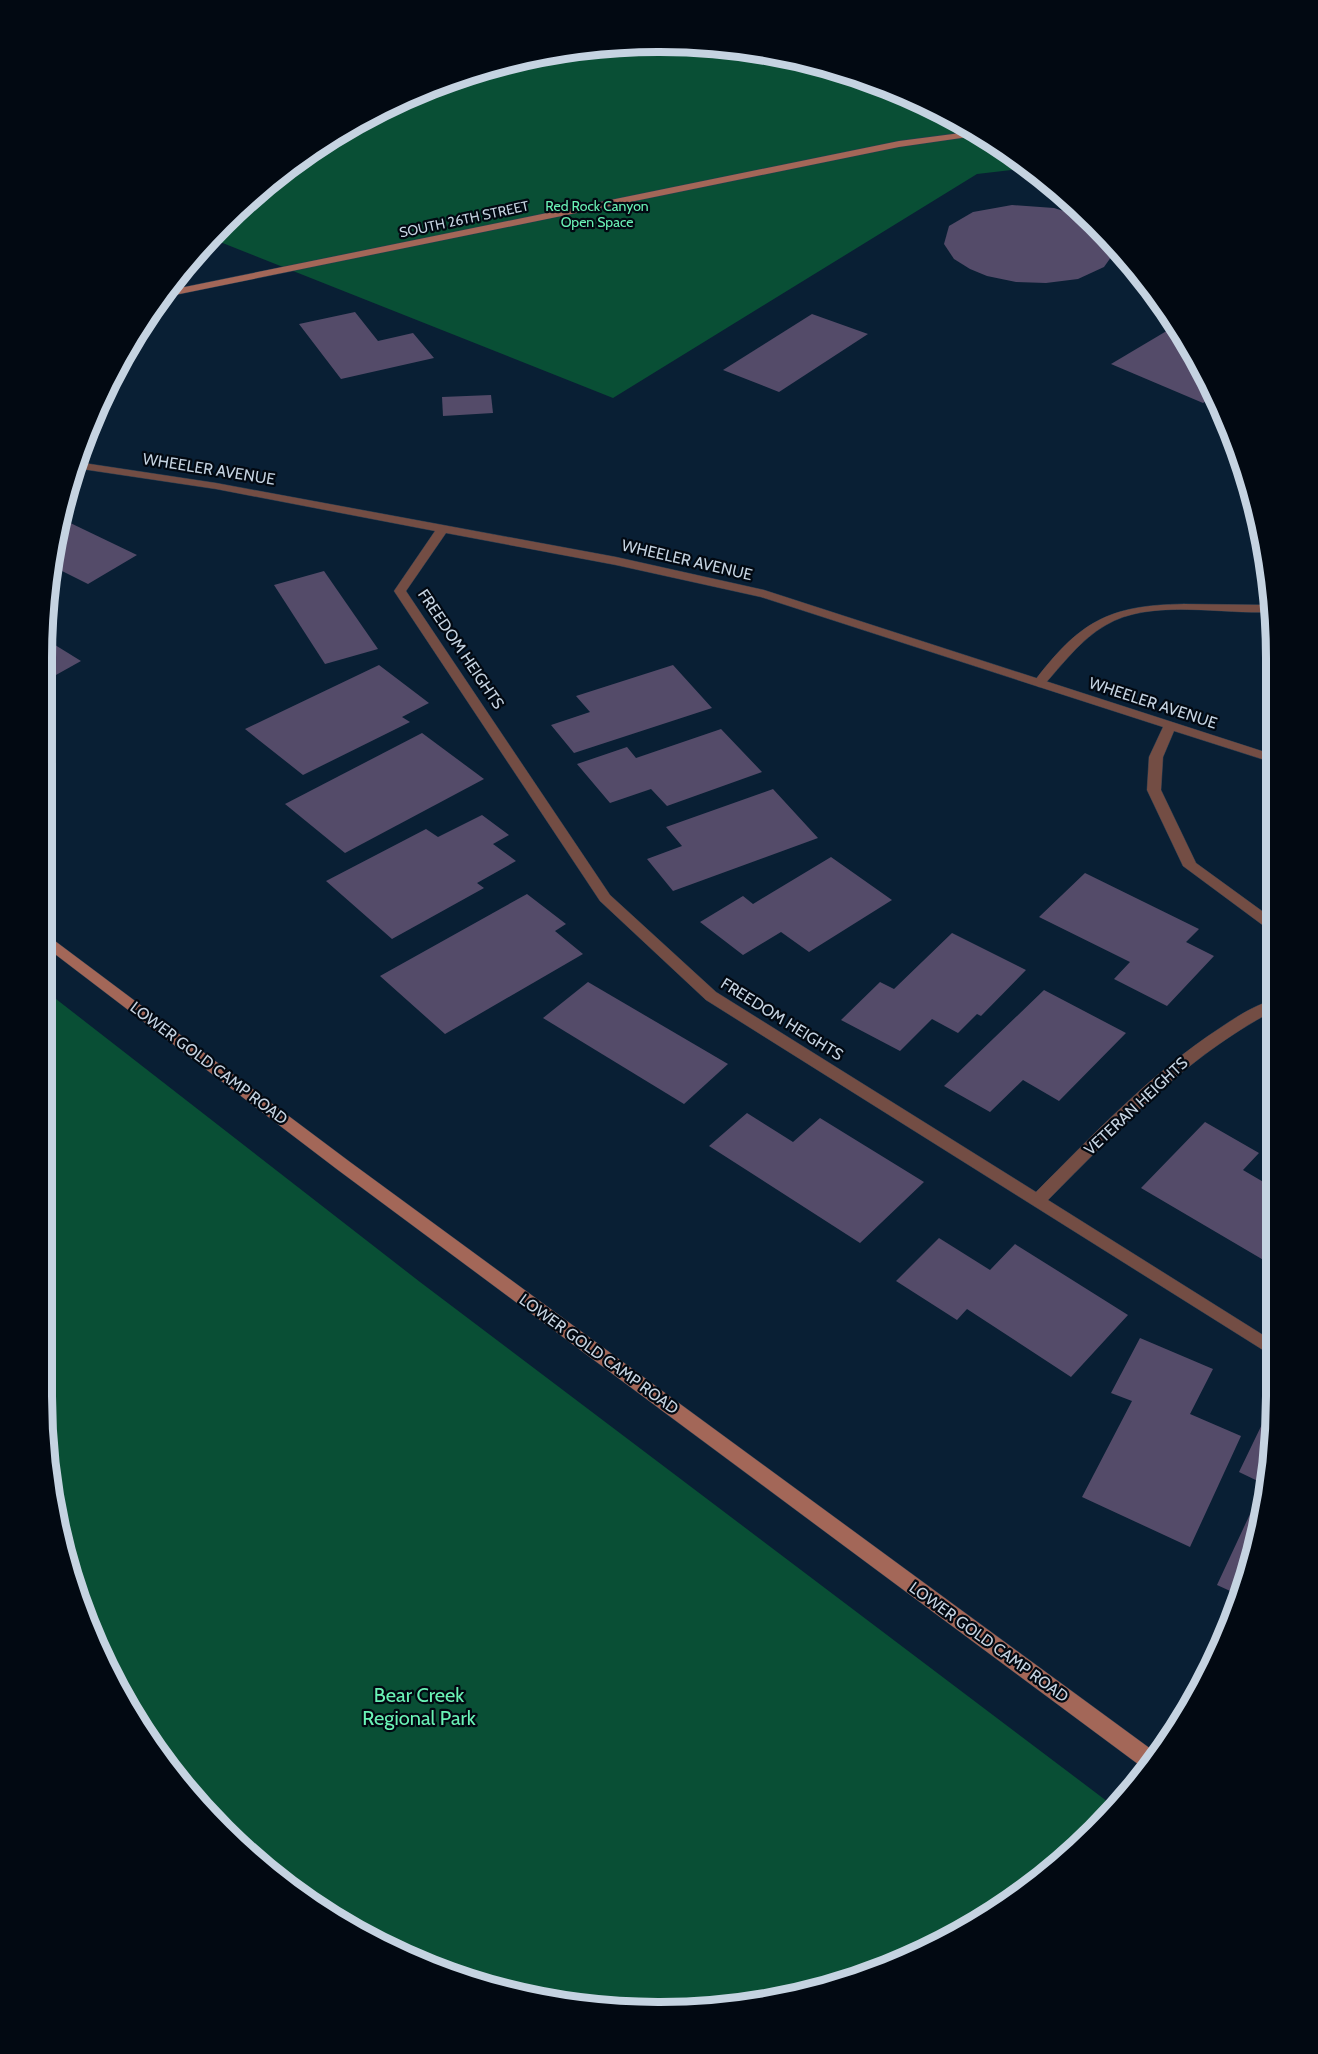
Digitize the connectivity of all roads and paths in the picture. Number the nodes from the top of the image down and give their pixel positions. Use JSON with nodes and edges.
{"nodes":[{"id":1,"x":964,"y":135,"type":"edge"},
{"id":2,"x":177,"y":292,"type":"edge"},
{"id":3,"x":84,"y":466,"type":"edge"},
{"id":4,"x":443,"y":528,"type":"junction"},
{"id":5,"x":1263,"y":609,"type":"edge"},
{"id":6,"x":1039,"y":683,"type":"junction"},
{"id":7,"x":1170,"y":726,"type":"junction"},
{"id":8,"x":1266,"y":756,"type":"edge"},
{"id":9,"x":1266,"y":921,"type":"edge"},
{"id":10,"x":52,"y":944,"type":"edge"},
{"id":11,"x":1266,"y":1008,"type":"edge"},
{"id":12,"x":1038,"y":1200,"type":"junction"},
{"id":13,"x":1266,"y":1345,"type":"edge"},
{"id":14,"x":1145,"y":1757,"type":"edge"}],
"edges":[{"from":1,"to":2,"type":"street","name":"SOUTH 26TH STREET"},
{"from":3,"to":4,"type":"street","name":"WHEELER AVENUE"},
{"from":4,"to":6,"type":"street","name":"WHEELER AVENUE"},
{"from":4,"to":12,"type":"street","name":"FREEDOM HEIGHTS"},
{"from":5,"to":6,"type":"street"},
{"from":6,"to":7,"type":"street","name":"WHEELER AVENUE"},
{"from":7,"to":8,"type":"street","name":"WHEELER AVENUE"},
{"from":7,"to":9,"type":"street"},
{"from":10,"to":14,"type":"street","name":"LOWER GOLD CAMP ROAD"},
{"from":11,"to":12,"type":"street","name":"VETERAN HEIGHTS"},
{"from":12,"to":13,"type":"street","name":"FREEDOM HEIGHTS"}]}
